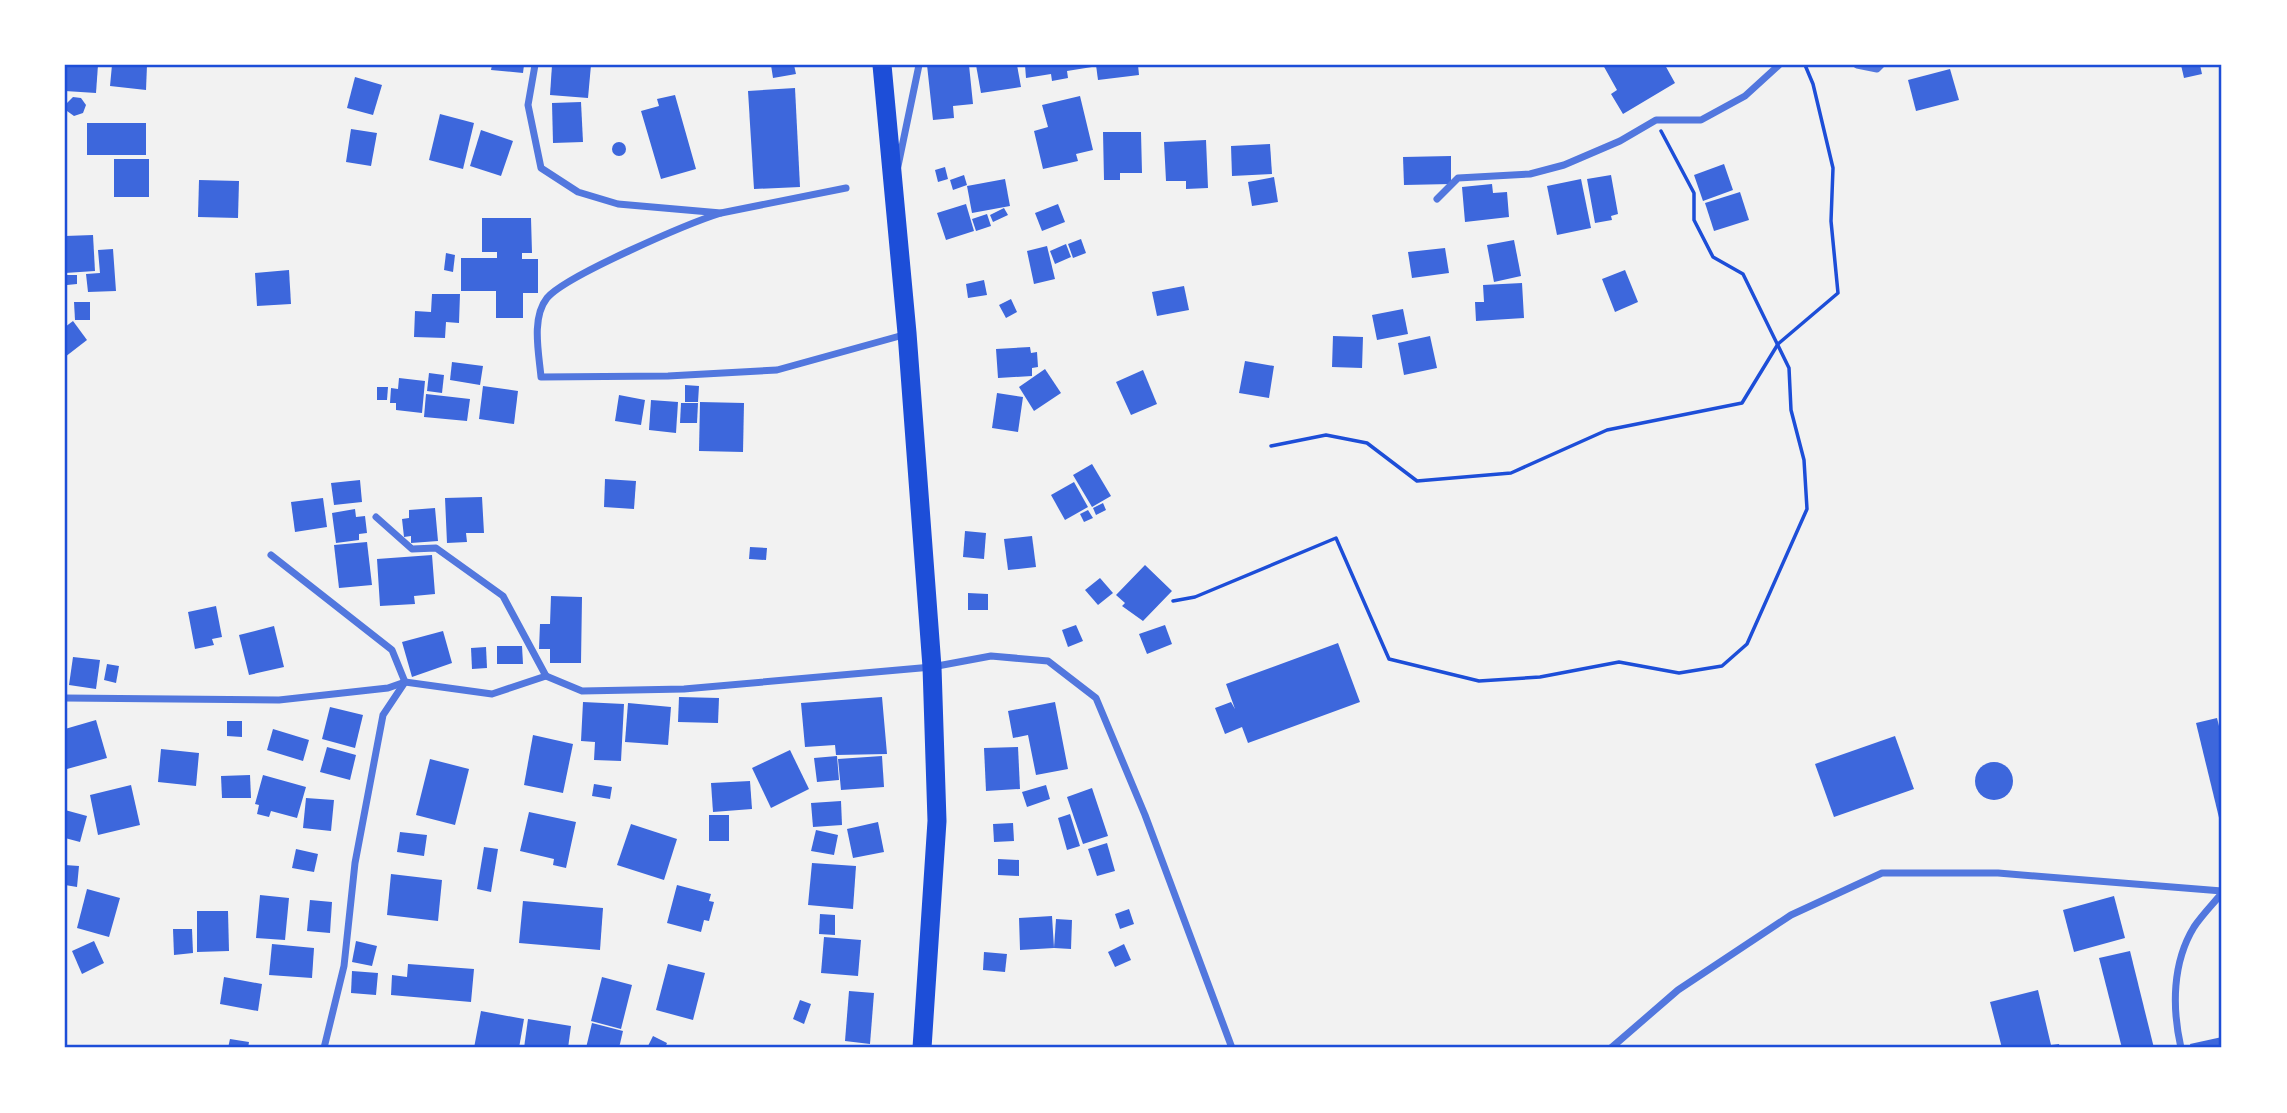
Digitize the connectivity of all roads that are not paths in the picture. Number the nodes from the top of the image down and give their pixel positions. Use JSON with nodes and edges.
{"nodes":[{"id":1,"x":535,"y":65,"type":"edge"},
{"id":2,"x":882,"y":65,"type":"edge"},
{"id":3,"x":919,"y":65,"type":"edge"},
{"id":4,"x":1779,"y":65,"type":"edge"},
{"id":5,"x":1857,"y":65,"type":"edge"},
{"id":6,"x":1881,"y":65,"type":"edge"},
{"id":7,"x":846,"y":188,"type":"dead end"},
{"id":8,"x":894,"y":190,"type":"junction"},
{"id":9,"x":1437,"y":199,"type":"dead end"},
{"id":10,"x":721,"y":213,"type":"junction"},
{"id":11,"x":908,"y":333,"type":"junction"},
{"id":12,"x":376,"y":517,"type":"dead end"},
{"id":13,"x":271,"y":555,"type":"dead end"},
{"id":14,"x":932,"y":667,"type":"junction"},
{"id":15,"x":546,"y":676,"type":"junction"},
{"id":16,"x":405,"y":682,"type":"junction"},
{"id":17,"x":65,"y":700,"type":"edge"},
{"id":18,"x":2222,"y":892,"type":"edge"},
{"id":19,"x":324,"y":1048,"type":"edge"},
{"id":20,"x":922,"y":1048,"type":"edge"},
{"id":21,"x":1232,"y":1048,"type":"edge"},
{"id":22,"x":1611,"y":1048,"type":"edge"},
{"id":23,"x":2181,"y":1048,"type":"edge"}],
"edges":[{"from":1,"to":10,"type":"street"},
{"from":2,"to":8,"type":"highway"},
{"from":3,"to":8,"type":"street"},
{"from":4,"to":9,"type":"street"},
{"from":5,"to":6,"type":"street"},
{"from":7,"to":10,"type":"street"},
{"from":8,"to":11,"type":"highway"},
{"from":10,"to":11,"type":"street"},
{"from":11,"to":14,"type":"highway"},
{"from":12,"to":15,"type":"street"},
{"from":13,"to":16,"type":"street"},
{"from":14,"to":15,"type":"street"},
{"from":14,"to":20,"type":"highway"},
{"from":14,"to":21,"type":"street"},
{"from":15,"to":16,"type":"street"},
{"from":16,"to":17,"type":"street"},
{"from":16,"to":19,"type":"street"},
{"from":18,"to":22,"type":"street"},
{"from":18,"to":23,"type":"street"}]}
